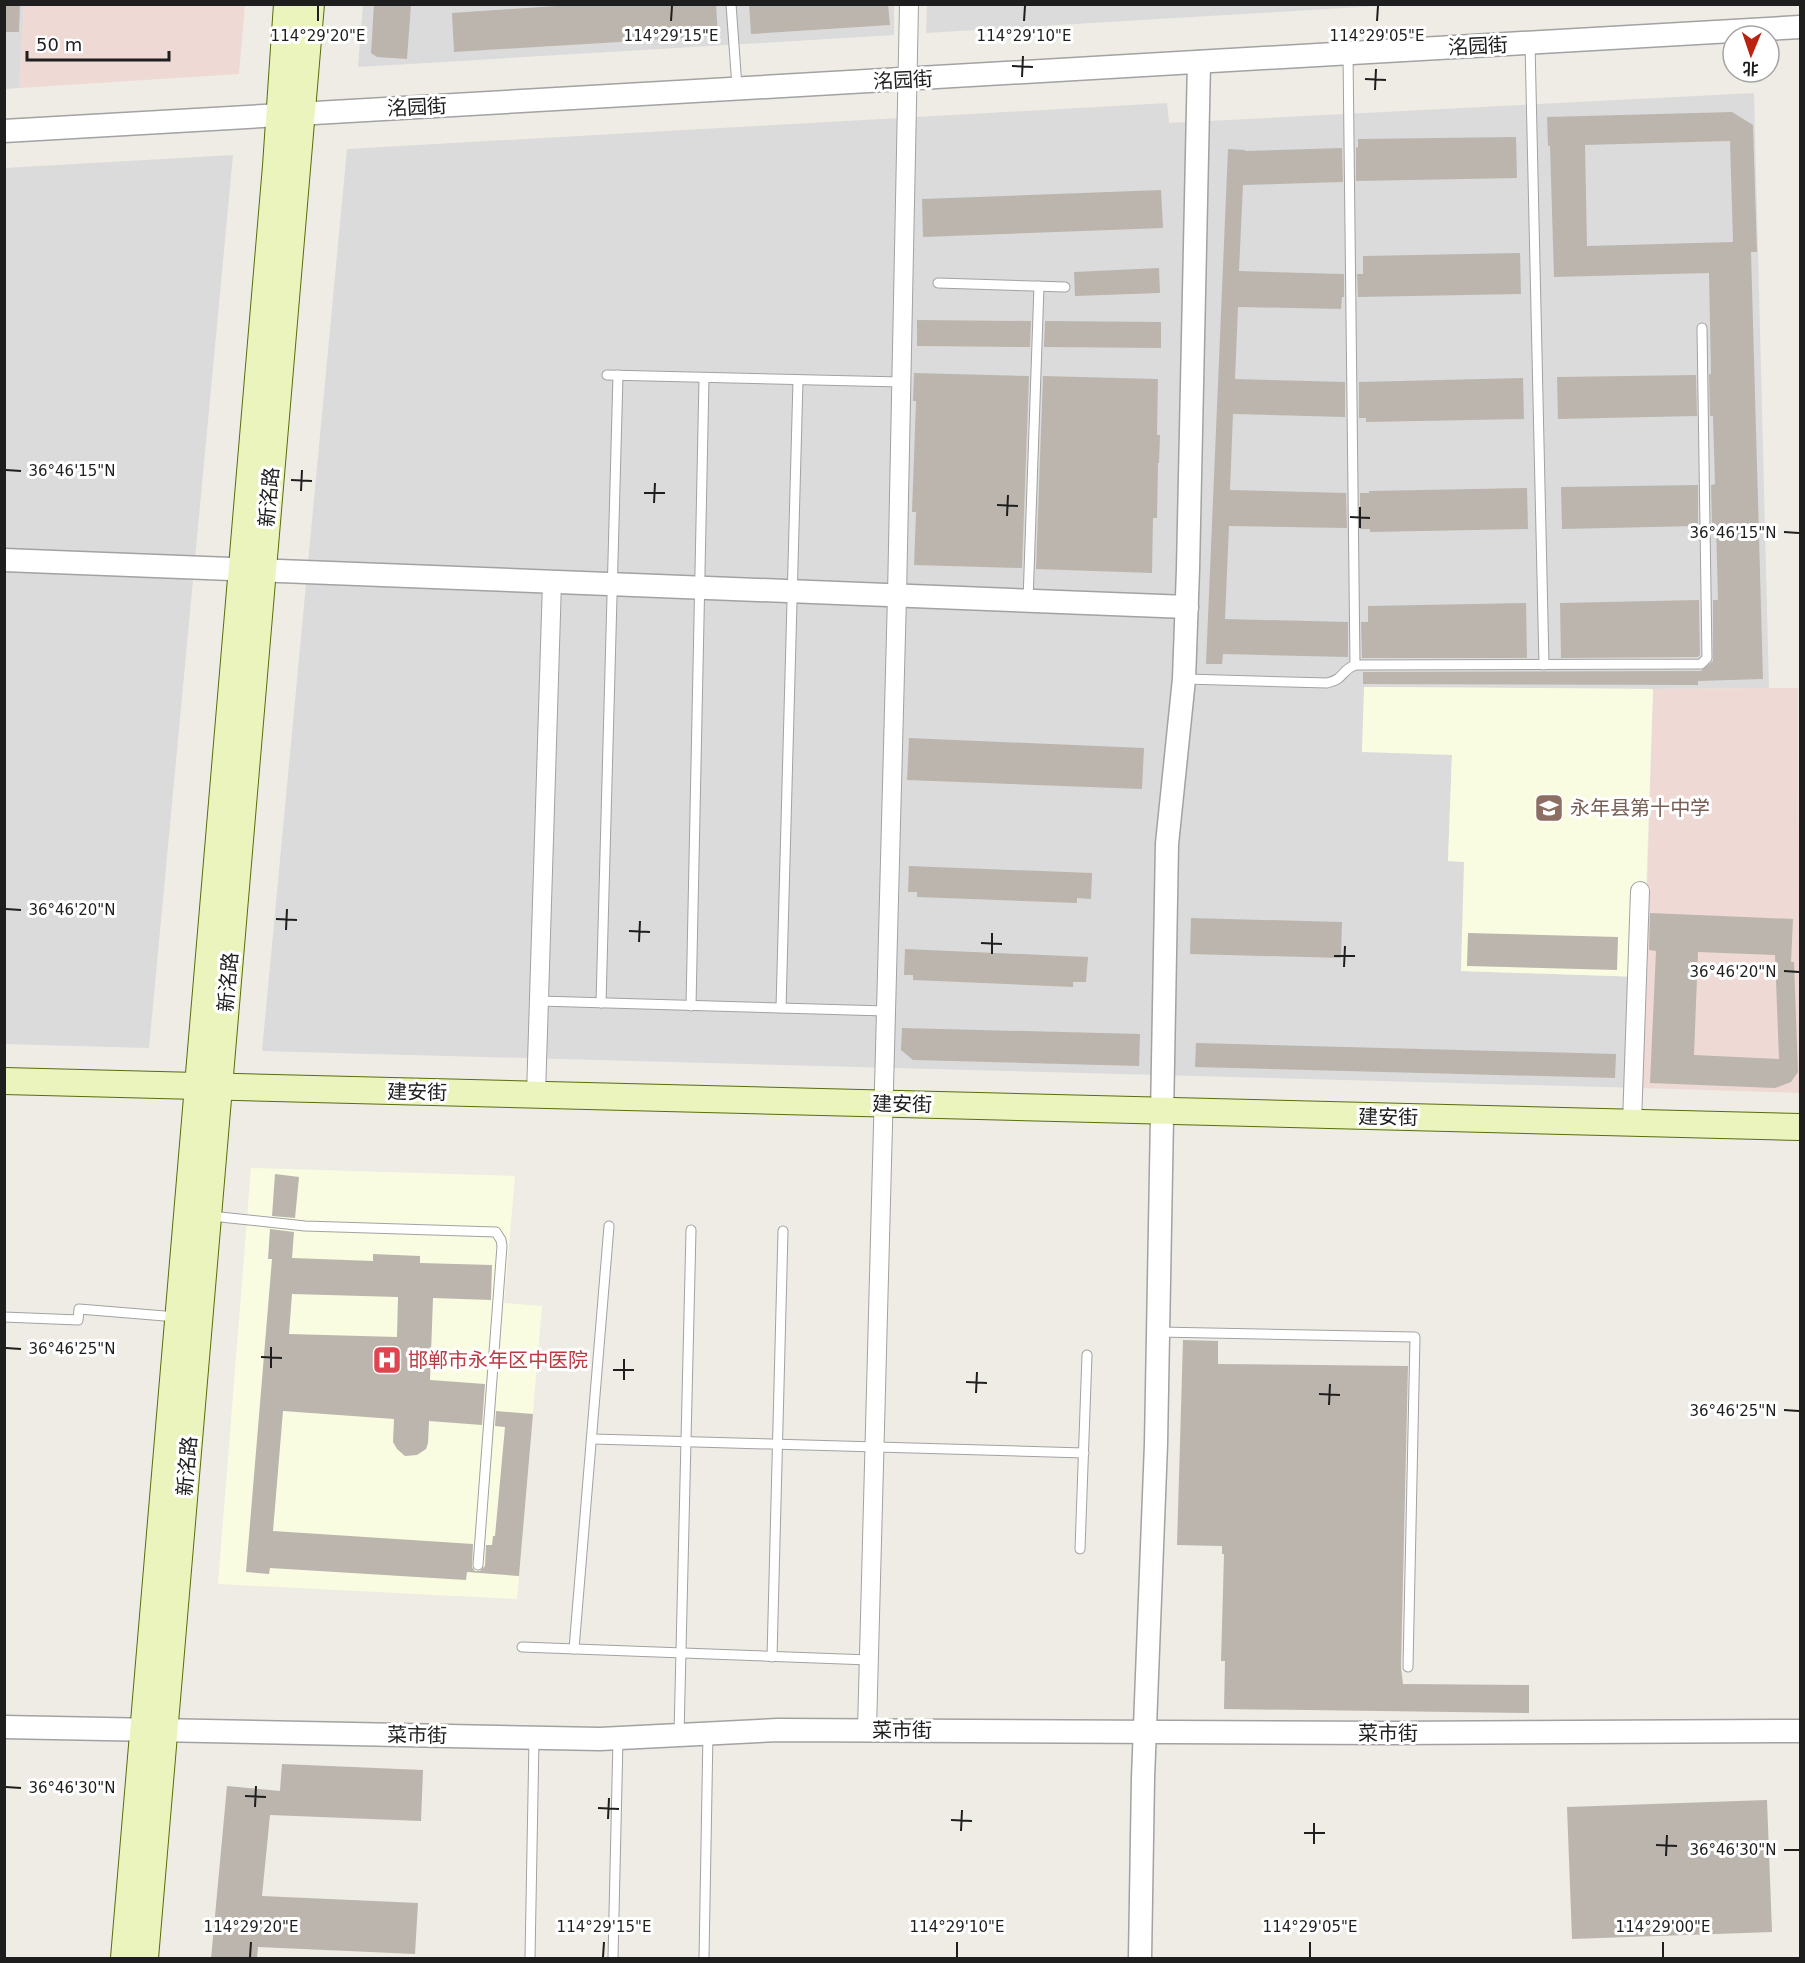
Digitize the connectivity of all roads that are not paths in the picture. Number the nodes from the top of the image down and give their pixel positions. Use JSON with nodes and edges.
{"nodes":[{"id":1,"x":287,"y":4,"type":"edge"},
{"id":2,"x":311,"y":4,"type":"edge"},
{"id":3,"x":731,"y":4,"type":"edge"},
{"id":4,"x":909,"y":4,"type":"edge"},
{"id":5,"x":1800,"y":27,"type":"edge"},
{"id":6,"x":1530,"y":43,"type":"junction"},
{"id":7,"x":1348,"y":53,"type":"junction"},
{"id":8,"x":1199,"y":62,"type":"junction"},
{"id":9,"x":908,"y":80,"type":"junction"},
{"id":10,"x":737,"y":90,"type":"junction"},
{"id":11,"x":291,"y":115,"type":"junction"},
{"id":12,"x":4,"y":131,"type":"edge"},
{"id":13,"x":939,"y":284,"type":"dead end"},
{"id":14,"x":1039,"y":286,"type":"junction"},
{"id":15,"x":1065,"y":287,"type":"dead end"},
{"id":16,"x":1702,"y":328,"type":"dead end"},
{"id":17,"x":607,"y":375,"type":"dead end"},
{"id":18,"x":618,"y":375,"type":"junction"},
{"id":19,"x":704,"y":378,"type":"junction"},
{"id":20,"x":798,"y":380,"type":"junction"},
{"id":21,"x":902,"y":382,"type":"junction"},
{"id":22,"x":4,"y":560,"type":"edge"},
{"id":23,"x":252,"y":570,"type":"junction"},
{"id":24,"x":552,"y":582,"type":"junction"},
{"id":25,"x":612,"y":584,"type":"junction"},
{"id":26,"x":700,"y":588,"type":"junction"},
{"id":27,"x":792,"y":592,"type":"junction"},
{"id":28,"x":897,"y":596,"type":"junction"},
{"id":29,"x":1028,"y":601,"type":"junction"},
{"id":30,"x":1187,"y":607,"type":"junction"},
{"id":31,"x":1355,"y":665,"type":"junction"},
{"id":32,"x":1544,"y":665,"type":"junction"},
{"id":33,"x":1184,"y":679,"type":"junction"},
{"id":34,"x":1640,"y":891,"type":"dead end"},
{"id":35,"x":539,"y":1001,"type":"junction"},
{"id":36,"x":601,"y":1003,"type":"junction"},
{"id":37,"x":691,"y":1006,"type":"junction"},
{"id":38,"x":782,"y":1008,"type":"junction"},
{"id":39,"x":886,"y":1011,"type":"junction"},
{"id":40,"x":4,"y":1081,"type":"edge"},
{"id":41,"x":208,"y":1086,"type":"junction"},
{"id":42,"x":536,"y":1095,"type":"junction"},
{"id":43,"x":884,"y":1104,"type":"junction"},
{"id":44,"x":1162,"y":1111,"type":"junction"},
{"id":45,"x":1632,"y":1123,"type":"junction"},
{"id":46,"x":1800,"y":1127,"type":"edge"},
{"id":47,"x":208,"y":1216,"type":"junction"},
{"id":48,"x":609,"y":1226,"type":"dead end"},
{"id":49,"x":691,"y":1230,"type":"dead end"},
{"id":50,"x":783,"y":1231,"type":"dead end"},
{"id":51,"x":4,"y":1317,"type":"edge"},
{"id":52,"x":177,"y":1317,"type":"junction"},
{"id":53,"x":1158,"y":1332,"type":"junction"},
{"id":54,"x":1087,"y":1354,"type":"dead end"},
{"id":55,"x":593,"y":1439,"type":"junction"},
{"id":56,"x":686,"y":1442,"type":"junction"},
{"id":57,"x":777,"y":1444,"type":"junction"},
{"id":58,"x":875,"y":1447,"type":"junction"},
{"id":59,"x":1084,"y":1453,"type":"junction"},
{"id":60,"x":1080,"y":1549,"type":"dead end"},
{"id":61,"x":478,"y":1565,"type":"dead end"},
{"id":62,"x":522,"y":1647,"type":"dead end"},
{"id":63,"x":574,"y":1649,"type":"junction"},
{"id":64,"x":681,"y":1653,"type":"junction"},
{"id":65,"x":772,"y":1657,"type":"junction"},
{"id":66,"x":869,"y":1660,"type":"junction"},
{"id":67,"x":1408,"y":1667,"type":"dead end"},
{"id":68,"x":4,"y":1727,"type":"edge"},
{"id":69,"x":867,"y":1730,"type":"junction"},
{"id":70,"x":154,"y":1731,"type":"junction"},
{"id":71,"x":1145,"y":1731,"type":"junction"},
{"id":72,"x":1800,"y":1731,"type":"edge"},
{"id":73,"x":708,"y":1733,"type":"junction"},
{"id":74,"x":679,"y":1735,"type":"junction"},
{"id":75,"x":534,"y":1738,"type":"junction"},
{"id":76,"x":618,"y":1738,"type":"junction"},
{"id":77,"x":124,"y":1959,"type":"edge"},
{"id":78,"x":146,"y":1959,"type":"edge"},
{"id":79,"x":530,"y":1959,"type":"edge"},
{"id":80,"x":613,"y":1959,"type":"edge"},
{"id":81,"x":704,"y":1959,"type":"edge"},
{"id":82,"x":1140,"y":1959,"type":"edge"}],
"edges":[{"from":1,"to":11,"type":"main road","name":"新洺路"},
{"from":2,"to":11,"type":"main road","name":"新洺路"},
{"from":3,"to":10,"type":"lane"},
{"from":4,"to":9,"type":"street"},
{"from":5,"to":6,"type":"street","name":"洺园街"},
{"from":6,"to":7,"type":"street","name":"洺园街"},
{"from":6,"to":32,"type":"lane"},
{"from":7,"to":8,"type":"street","name":"洺园街"},
{"from":7,"to":31,"type":"lane"},
{"from":8,"to":9,"type":"street","name":"洺园街"},
{"from":8,"to":30,"type":"street"},
{"from":9,"to":10,"type":"street","name":"洺园街"},
{"from":9,"to":21,"type":"street"},
{"from":10,"to":11,"type":"street","name":"洺园街"},
{"from":11,"to":12,"type":"street","name":"洺园街"},
{"from":11,"to":23,"type":"main road","name":"新洺路"},
{"from":13,"to":14,"type":"lane"},
{"from":14,"to":15,"type":"lane"},
{"from":14,"to":29,"type":"lane"},
{"from":16,"to":32,"type":"lane"},
{"from":17,"to":18,"type":"lane"},
{"from":18,"to":19,"type":"lane"},
{"from":18,"to":25,"type":"lane"},
{"from":19,"to":20,"type":"lane"},
{"from":19,"to":26,"type":"lane"},
{"from":20,"to":21,"type":"lane"},
{"from":20,"to":27,"type":"lane"},
{"from":21,"to":28,"type":"street"},
{"from":22,"to":23,"type":"street"},
{"from":23,"to":24,"type":"street"},
{"from":23,"to":41,"type":"main road","name":"新洺路"},
{"from":24,"to":25,"type":"street"},
{"from":24,"to":35,"type":"street"},
{"from":25,"to":26,"type":"street"},
{"from":25,"to":36,"type":"lane"},
{"from":26,"to":27,"type":"street"},
{"from":26,"to":37,"type":"lane"},
{"from":27,"to":28,"type":"street"},
{"from":27,"to":38,"type":"lane"},
{"from":28,"to":29,"type":"street"},
{"from":28,"to":39,"type":"street"},
{"from":29,"to":30,"type":"street"},
{"from":30,"to":33,"type":"street"},
{"from":31,"to":32,"type":"lane"},
{"from":31,"to":33,"type":"lane"},
{"from":33,"to":44,"type":"street"},
{"from":34,"to":45,"type":"street"},
{"from":35,"to":36,"type":"lane"},
{"from":35,"to":42,"type":"street"},
{"from":36,"to":37,"type":"lane"},
{"from":37,"to":38,"type":"lane"},
{"from":38,"to":39,"type":"lane"},
{"from":39,"to":43,"type":"street"},
{"from":40,"to":41,"type":"main road","name":"建安街"},
{"from":41,"to":42,"type":"main road","name":"建安街"},
{"from":41,"to":47,"type":"main road","name":"新洺路"},
{"from":41,"to":52,"type":"main road","name":"新洺路"},
{"from":42,"to":43,"type":"main road","name":"建安街"},
{"from":43,"to":44,"type":"main road","name":"建安街"},
{"from":43,"to":58,"type":"street"},
{"from":44,"to":45,"type":"main road","name":"建安街"},
{"from":44,"to":53,"type":"street"},
{"from":45,"to":46,"type":"main road","name":"建安街"},
{"from":47,"to":61,"type":"lane"},
{"from":47,"to":70,"type":"main road","name":"新洺路"},
{"from":48,"to":55,"type":"lane"},
{"from":49,"to":56,"type":"lane"},
{"from":50,"to":57,"type":"lane"},
{"from":51,"to":52,"type":"lane"},
{"from":52,"to":70,"type":"main road","name":"新洺路"},
{"from":53,"to":67,"type":"lane"},
{"from":53,"to":71,"type":"street"},
{"from":54,"to":59,"type":"lane"},
{"from":55,"to":56,"type":"lane"},
{"from":55,"to":63,"type":"lane"},
{"from":56,"to":57,"type":"lane"},
{"from":56,"to":64,"type":"lane"},
{"from":57,"to":58,"type":"lane"},
{"from":57,"to":65,"type":"lane"},
{"from":58,"to":59,"type":"lane"},
{"from":58,"to":66,"type":"street"},
{"from":59,"to":60,"type":"lane"},
{"from":62,"to":63,"type":"lane"},
{"from":63,"to":64,"type":"lane"},
{"from":64,"to":65,"type":"lane"},
{"from":64,"to":74,"type":"lane"},
{"from":65,"to":66,"type":"lane"},
{"from":66,"to":69,"type":"street"},
{"from":68,"to":70,"type":"street","name":"菜市街"},
{"from":69,"to":71,"type":"street","name":"菜市街"},
{"from":69,"to":73,"type":"street","name":"菜市街"},
{"from":70,"to":75,"type":"street","name":"菜市街"},
{"from":70,"to":77,"type":"main road","name":"新洺路"},
{"from":70,"to":78,"type":"main road","name":"新洺路"},
{"from":71,"to":72,"type":"street","name":"菜市街"},
{"from":71,"to":82,"type":"street"},
{"from":73,"to":74,"type":"street","name":"菜市街"},
{"from":73,"to":81,"type":"lane"},
{"from":74,"to":76,"type":"street","name":"菜市街"},
{"from":75,"to":76,"type":"street","name":"菜市街"},
{"from":75,"to":79,"type":"lane"},
{"from":76,"to":80,"type":"lane"}]}
